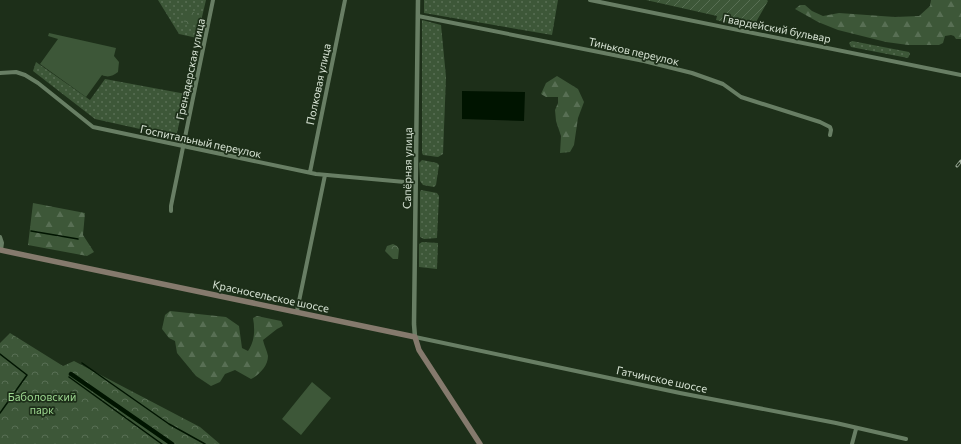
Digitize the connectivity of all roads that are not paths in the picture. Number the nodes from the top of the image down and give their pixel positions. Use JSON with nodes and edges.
{"nodes":[{"id":1,"x":213,"y":0,"type":"edge"},
{"id":2,"x":345,"y":0,"type":"edge"},
{"id":3,"x":418,"y":0,"type":"edge"},
{"id":4,"x":590,"y":0,"type":"edge"},
{"id":5,"x":418,"y":16,"type":"junction"},
{"id":6,"x":0,"y":73,"type":"edge"},
{"id":7,"x":961,"y":75,"type":"edge"},
{"id":8,"x":830,"y":135,"type":"dead end"},
{"id":9,"x":183,"y":146,"type":"junction"},
{"id":10,"x":310,"y":172,"type":"junction"},
{"id":11,"x":325,"y":175,"type":"junction"},
{"id":12,"x":416,"y":183,"type":"junction"},
{"id":13,"x":171,"y":212,"type":"dead end"},
{"id":14,"x":0,"y":237,"type":"edge"},
{"id":15,"x":1,"y":250,"type":"edge"},
{"id":16,"x":297,"y":311,"type":"junction"},
{"id":17,"x":415,"y":337,"type":"junction"},
{"id":18,"x":856,"y":429,"type":"junction"},
{"id":19,"x":906,"y":439,"type":"dead end"},
{"id":20,"x":480,"y":444,"type":"edge"},
{"id":21,"x":852,"y":444,"type":"edge"}],
"edges":[{"from":1,"to":9,"type":"street","name":"Гренадерская улица"},
{"from":2,"to":10,"type":"street","name":"Полковая улица"},
{"from":3,"to":5,"type":"street","name":"Сапёрная улица"},
{"from":4,"to":7,"type":"street","name":"Гвардейский бульвар"},
{"from":5,"to":8,"type":"street","name":"Тиньков переулок"},
{"from":5,"to":12,"type":"street","name":"Сапёрная улица"},
{"from":6,"to":9,"type":"street","name":"Госпитальный переулок"},
{"from":9,"to":10,"type":"street","name":"Госпитальный переулок"},
{"from":9,"to":13,"type":"street","name":"Гренадерская улица"},
{"from":10,"to":11,"type":"street","name":"Госпитальный переулок"},
{"from":11,"to":12,"type":"street","name":"Госпитальный переулок"},
{"from":11,"to":16,"type":"street"},
{"from":12,"to":17,"type":"street","name":"Сапёрная улица"},
{"from":14,"to":15,"type":"street"},
{"from":15,"to":16,"type":"main road","name":"Красносельское шоссе"},
{"from":16,"to":17,"type":"main road","name":"Красносельское шоссе"},
{"from":17,"to":18,"type":"street","name":"Гатчинское шоссе"},
{"from":17,"to":20,"type":"main road"},
{"from":18,"to":19,"type":"street","name":"Гатчинское шоссе"},
{"from":18,"to":21,"type":"street"}]}
